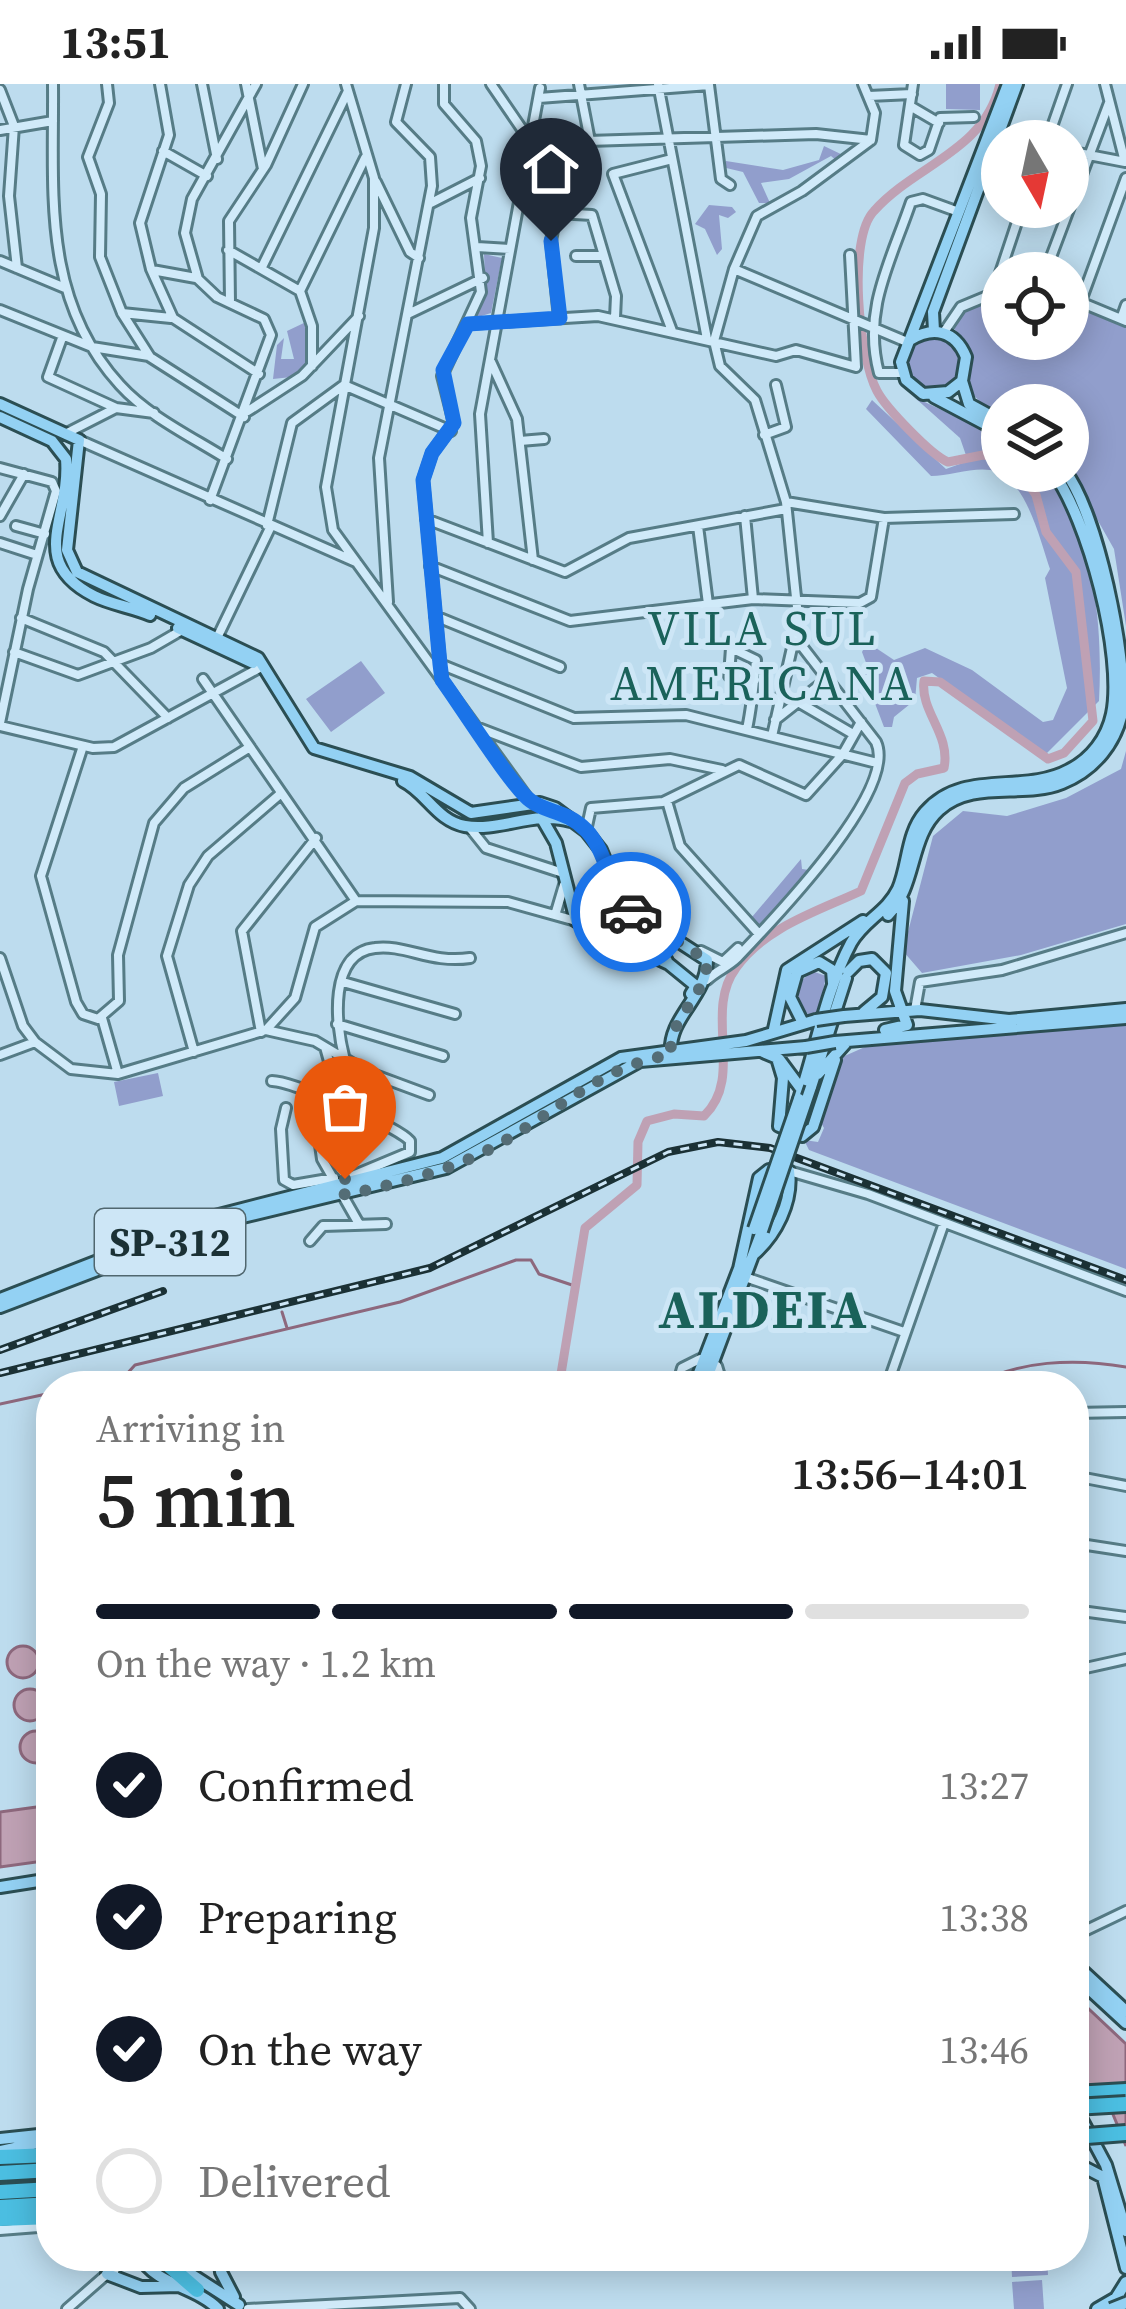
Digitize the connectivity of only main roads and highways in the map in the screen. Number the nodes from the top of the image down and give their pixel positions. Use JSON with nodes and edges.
{"nodes":[{"id":1,"x":1013,"y":84,"type":"edge"},
{"id":2,"x":999,"y":120,"type":"edge"},
{"id":3,"x":981,"y":159,"type":"edge"},
{"id":4,"x":981,"y":171,"type":"edge"},
{"id":5,"x":939,"y":331,"type":"junction"},
{"id":6,"x":909,"y":341,"type":"junction"},
{"id":7,"x":962,"y":381,"type":"junction"},
{"id":8,"x":931,"y":395,"type":"junction"},
{"id":9,"x":0,"y":404,"type":"edge"},
{"id":10,"x":981,"y":411,"type":"edge"},
{"id":11,"x":0,"y":417,"type":"edge"},
{"id":12,"x":981,"y":422,"type":"edge"},
{"id":13,"x":75,"y":441,"type":"junction"},
{"id":14,"x":60,"y":449,"type":"junction"},
{"id":15,"x":1065,"y":492,"type":"edge"},
{"id":16,"x":1077,"y":492,"type":"edge"},
{"id":17,"x":86,"y":579,"type":"junction"},
{"id":18,"x":92,"y":595,"type":"junction"},
{"id":19,"x":263,"y":665,"type":"junction"},
{"id":20,"x":532,"y":804,"type":"junction"},
{"id":21,"x":453,"y":813,"type":"junction"},
{"id":22,"x":542,"y":819,"type":"junction"},
{"id":23,"x":584,"y":829,"type":"junction"},
{"id":24,"x":906,"y":892,"type":"junction"},
{"id":25,"x":882,"y":912,"type":"junction"},
{"id":26,"x":644,"y":919,"type":"junction"},
{"id":27,"x":622,"y":941,"type":"junction"},
{"id":28,"x":682,"y":941,"type":"junction"},
{"id":29,"x":668,"y":964,"type":"junction"},
{"id":30,"x":848,"y":972,"type":"junction"},
{"id":31,"x":700,"y":979,"type":"junction"},
{"id":32,"x":832,"y":995,"type":"junction"},
{"id":33,"x":1126,"y":1009,"type":"edge"},
{"id":34,"x":913,"y":1010,"type":"junction"},
{"id":35,"x":862,"y":1013,"type":"junction"},
{"id":36,"x":1126,"y":1018,"type":"edge"},
{"id":37,"x":810,"y":1021,"type":"junction"},
{"id":38,"x":788,"y":1026,"type":"junction"},
{"id":39,"x":774,"y":1029,"type":"junction"},
{"id":40,"x":669,"y":1032,"type":"junction"},
{"id":41,"x":858,"y":1038,"type":"junction"},
{"id":42,"x":839,"y":1043,"type":"junction"},
{"id":43,"x":737,"y":1046,"type":"junction"},
{"id":44,"x":800,"y":1048,"type":"junction"},
{"id":45,"x":755,"y":1049,"type":"junction"},
{"id":46,"x":644,"y":1052,"type":"junction"},
{"id":47,"x":668,"y":1052,"type":"junction"},
{"id":48,"x":777,"y":1058,"type":"junction"},
{"id":49,"x":806,"y":1089,"type":"junction"},
{"id":50,"x":339,"y":1185,"type":"junction"},
{"id":51,"x":758,"y":1230,"type":"junction"},
{"id":52,"x":753,"y":1256,"type":"junction"},
{"id":53,"x":742,"y":1273,"type":"junction"},
{"id":54,"x":0,"y":1303,"type":"edge"},
{"id":55,"x":709,"y":1361,"type":"junction"},
{"id":56,"x":703,"y":1371,"type":"edge"},
{"id":57,"x":707,"y":1371,"type":"edge"},
{"id":58,"x":36,"y":1881,"type":"edge"},
{"id":59,"x":0,"y":1887,"type":"edge"},
{"id":60,"x":1089,"y":1977,"type":"edge"},
{"id":61,"x":1089,"y":1989,"type":"edge"},
{"id":62,"x":1126,"y":2011,"type":"edge"},
{"id":63,"x":1126,"y":2023,"type":"edge"},
{"id":64,"x":1126,"y":2091,"type":"edge"},
{"id":65,"x":1089,"y":2093,"type":"edge"},
{"id":66,"x":1126,"y":2104,"type":"edge"},
{"id":67,"x":1089,"y":2105,"type":"edge"},
{"id":68,"x":1126,"y":2129,"type":"edge"},
{"id":69,"x":1089,"y":2130,"type":"edge"},
{"id":70,"x":1089,"y":2131,"type":"edge"},
{"id":71,"x":1091,"y":2133,"type":"joint"},
{"id":72,"x":36,"y":2138,"type":"edge"},
{"id":73,"x":0,"y":2139,"type":"edge"},
{"id":74,"x":36,"y":2142,"type":"edge"},
{"id":75,"x":0,"y":2154,"type":"edge"},
{"id":76,"x":36,"y":2155,"type":"edge"},
{"id":77,"x":1089,"y":2170,"type":"edge"},
{"id":78,"x":36,"y":2171,"type":"edge"},
{"id":79,"x":0,"y":2173,"type":"edge"},
{"id":80,"x":36,"y":2190,"type":"edge"},
{"id":81,"x":0,"y":2192,"type":"edge"},
{"id":82,"x":36,"y":2205,"type":"edge"},
{"id":83,"x":0,"y":2207,"type":"edge"},
{"id":84,"x":0,"y":2218,"type":"edge"},
{"id":85,"x":36,"y":2220,"type":"edge"},
{"id":86,"x":1126,"y":2231,"type":"edge"},
{"id":87,"x":1126,"y":2269,"type":"edge"},
{"id":88,"x":152,"y":2271,"type":"edge"},
{"id":89,"x":177,"y":2271,"type":"edge"},
{"id":90,"x":185,"y":2271,"type":"edge"},
{"id":91,"x":222,"y":2271,"type":"edge"},
{"id":92,"x":109,"y":2275,"type":"road end"},
{"id":93,"x":1126,"y":2282,"type":"edge"},
{"id":94,"x":192,"y":2287,"type":"junction"},
{"id":95,"x":1126,"y":2303,"type":"edge"},
{"id":96,"x":243,"y":2308,"type":"edge"},
{"id":97,"x":1107,"y":2308,"type":"edge"},
{"id":98,"x":218,"y":2309,"type":"edge"}],
"edges":[{"from":1,"to":2,"type":"main road"},
{"from":3,"to":6,"type":"main road"},
{"from":4,"to":5,"type":"main road"},
{"from":5,"to":6,"type":"main road"},
{"from":5,"to":7,"type":"main road"},
{"from":6,"to":8,"type":"main road"},
{"from":7,"to":8,"type":"main road"},
{"from":7,"to":10,"type":"main road"},
{"from":8,"to":12,"type":"main road"},
{"from":9,"to":13,"type":"main road"},
{"from":11,"to":14,"type":"main road"},
{"from":13,"to":14,"type":"main road"},
{"from":13,"to":14,"type":"main road"},
{"from":13,"to":17,"type":"main road"},
{"from":14,"to":18,"type":"main road"},
{"from":15,"to":25,"type":"main road"},
{"from":16,"to":24,"type":"main road"},
{"from":17,"to":18,"type":"main road"},
{"from":17,"to":19,"type":"main road"},
{"from":18,"to":19,"type":"main road"},
{"from":19,"to":21,"type":"main road"},
{"from":20,"to":21,"type":"main road"},
{"from":20,"to":22,"type":"main road"},
{"from":20,"to":23,"type":"main road"},
{"from":21,"to":22,"type":"main road"},
{"from":22,"to":23,"type":"main road"},
{"from":22,"to":27,"type":"main road"},
{"from":23,"to":26,"type":"main road"},
{"from":24,"to":30,"type":"main road"},
{"from":24,"to":34,"type":"main road"},
{"from":25,"to":32,"type":"main road"},
{"from":25,"to":39,"type":"main road"},
{"from":26,"to":27,"type":"main road"},
{"from":26,"to":28,"type":"main road"},
{"from":27,"to":29,"type":"main road"},
{"from":28,"to":29,"type":"main road"},
{"from":28,"to":31,"type":"main road"},
{"from":29,"to":31,"type":"main road"},
{"from":30,"to":35,"type":"main road"},
{"from":30,"to":49,"type":"main road"},
{"from":31,"to":40,"type":"main road"},
{"from":31,"to":40,"type":"main road"},
{"from":32,"to":37,"type":"main road"},
{"from":32,"to":49,"type":"main road"},
{"from":33,"to":34,"type":"main road","number":"SP-312"},
{"from":34,"to":35,"type":"main road","number":"SP-312"},
{"from":34,"to":41,"type":"main road"},
{"from":35,"to":37,"type":"main road","number":"SP-312","bridge":true},
{"from":36,"to":41,"type":"main road","number":"SP-312"},
{"from":37,"to":38,"type":"main road","number":"SP-312"},
{"from":38,"to":39,"type":"main road","number":"SP-312"},
{"from":38,"to":44,"type":"main road"},
{"from":39,"to":43,"type":"main road","number":"SP-312"},
{"from":40,"to":46,"type":"main road"},
{"from":40,"to":47,"type":"main road"},
{"from":41,"to":42,"type":"main road","number":"SP-312"},
{"from":42,"to":44,"type":"main road","number":"SP-312","bridge":true},
{"from":42,"to":48,"type":"main road"},
{"from":42,"to":49,"type":"main road"},
{"from":43,"to":45,"type":"main road","number":"SP-312"},
{"from":43,"to":47,"type":"main road","number":"SP-312"},
{"from":44,"to":45,"type":"main road","number":"SP-312"},
{"from":45,"to":48,"type":"main road"},
{"from":46,"to":47,"type":"main road","number":"SP-312"},
{"from":46,"to":50,"type":"main road","number":"SP-312"},
{"from":47,"to":50,"type":"main road","number":"SP-312"},
{"from":48,"to":49,"type":"main road"},
{"from":49,"to":51,"type":"main road","bridge":true},
{"from":50,"to":54,"type":"main road","number":"SP-312"},
{"from":50,"to":54,"type":"main road","number":"SP-312"},
{"from":51,"to":52,"type":"main road"},
{"from":51,"to":53,"type":"main road"},
{"from":52,"to":53,"type":"main road"},
{"from":52,"to":53,"type":"main road"},
{"from":53,"to":55,"type":"main road"},
{"from":55,"to":56,"type":"main road"},
{"from":55,"to":57,"type":"main road"},
{"from":58,"to":59,"type":"main road"},
{"from":60,"to":62,"type":"main road"},
{"from":61,"to":63,"type":"main road"},
{"from":64,"to":65,"type":"highway"},
{"from":66,"to":67,"type":"highway","bridge":true},
{"from":68,"to":70,"type":"highway","bridge":true},
{"from":69,"to":71,"type":"main road"},
{"from":71,"to":86,"type":"main road"},
{"from":72,"to":73,"type":"main road"},
{"from":74,"to":75,"type":"main road"},
{"from":75,"to":76,"type":"highway"},
{"from":77,"to":87,"type":"main road"},
{"from":78,"to":79,"type":"highway"},
{"from":80,"to":81,"type":"highway"},
{"from":82,"to":83,"type":"highway"},
{"from":84,"to":85,"type":"highway"},
{"from":88,"to":94,"type":"main road"},
{"from":89,"to":94,"type":"highway"},
{"from":90,"to":96,"type":"main road"},
{"from":91,"to":96,"type":"main road"},
{"from":92,"to":94,"type":"main road"},
{"from":93,"to":97,"type":"main road"},
{"from":94,"to":98,"type":"main road"},
{"from":95,"to":97,"type":"main road","bridge":true}]}
